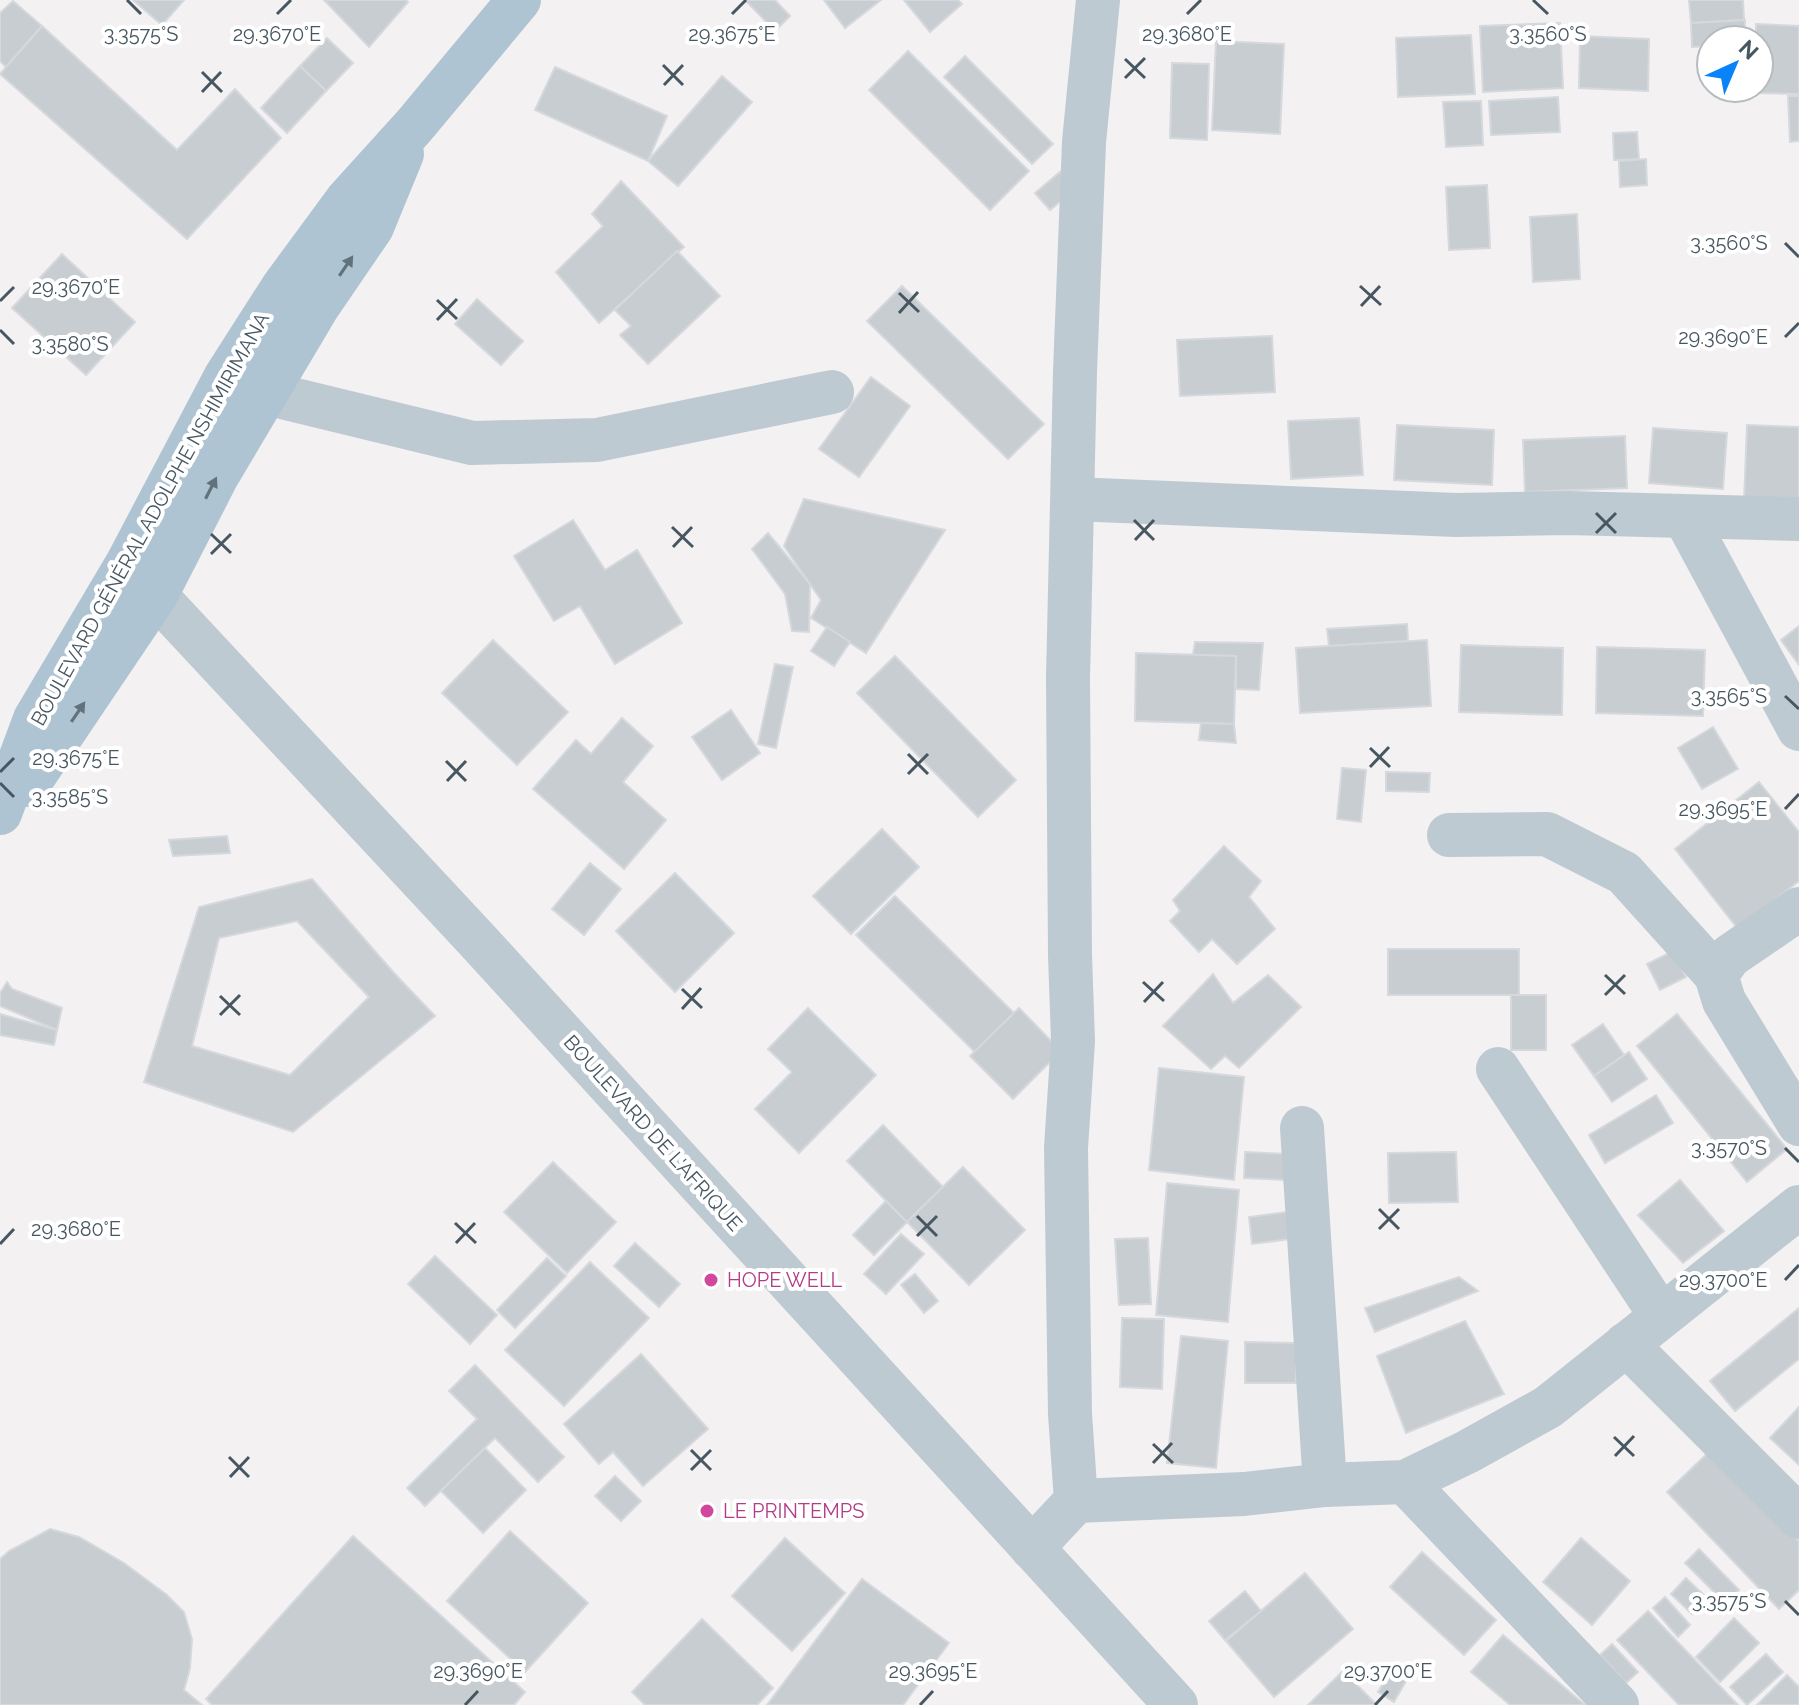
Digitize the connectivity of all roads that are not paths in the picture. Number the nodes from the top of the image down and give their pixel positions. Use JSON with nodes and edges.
{"nodes":[{"id":1,"x":519,"y":0,"type":"edge"},
{"id":2,"x":1098,"y":0,"type":"edge"},
{"id":3,"x":414,"y":126,"type":"junction"},
{"id":4,"x":226,"y":376,"type":"junction"},
{"id":5,"x":832,"y":392,"type":"dead end"},
{"id":6,"x":266,"y":393,"type":"junction"},
{"id":7,"x":1073,"y":499,"type":"junction"},
{"id":8,"x":1685,"y":517,"type":"junction"},
{"id":9,"x":1799,"y":519,"type":"edge"},
{"id":10,"x":141,"y":579,"type":"junction"},
{"id":11,"x":1799,"y":729,"type":"edge"},
{"id":12,"x":0,"y":813,"type":"edge"},
{"id":13,"x":0,"y":820,"type":"edge"},
{"id":14,"x":1449,"y":835,"type":"dead end"},
{"id":15,"x":1799,"y":909,"type":"edge"},
{"id":16,"x":1716,"y":975,"type":"junction"},
{"id":17,"x":1498,"y":1069,"type":"dead end"},
{"id":18,"x":1799,"y":1124,"type":"edge"},
{"id":19,"x":1302,"y":1128,"type":"dead end"},
{"id":20,"x":1799,"y":1207,"type":"edge"},
{"id":21,"x":1661,"y":1316,"type":"junction"},
{"id":22,"x":1626,"y":1344,"type":"junction"},
{"id":23,"x":1405,"y":1482,"type":"junction"},
{"id":24,"x":1325,"y":1485,"type":"junction"},
{"id":25,"x":1076,"y":1501,"type":"junction"},
{"id":26,"x":1799,"y":1517,"type":"edge"},
{"id":27,"x":1032,"y":1548,"type":"junction"},
{"id":28,"x":1176,"y":1705,"type":"edge"},
{"id":29,"x":1617,"y":1705,"type":"edge"}],
"edges":[{"from":1,"to":3,"type":"main road","name":"BOULEVARD GÉNÉRAL ADOLPHE NSHIMIRIMANA"},
{"from":2,"to":7,"type":"street"},
{"from":3,"to":4,"type":"main road","name":"BOULEVARD GÉNÉRAL ADOLPHE NSHIMIRIMANA"},
{"from":6,"to":3,"type":"main road","name":"BOULEVARD GÉNÉRAL ADOLPHE NSHIMIRIMANA","one_way":true},
{"from":4,"to":6,"type":"street"},
{"from":4,"to":10,"type":"main road","name":"BOULEVARD GÉNÉRAL ADOLPHE NSHIMIRIMANA"},
{"from":5,"to":6,"type":"street"},
{"from":10,"to":6,"type":"main road","name":"BOULEVARD GÉNÉRAL ADOLPHE NSHIMIRIMANA","one_way":true},
{"from":7,"to":8,"type":"street"},
{"from":7,"to":25,"type":"street"},
{"from":8,"to":9,"type":"street"},
{"from":8,"to":11,"type":"street"},
{"from":10,"to":12,"type":"main road","name":"BOULEVARD GÉNÉRAL ADOLPHE NSHIMIRIMANA"},
{"from":13,"to":10,"type":"main road","name":"BOULEVARD GÉNÉRAL ADOLPHE NSHIMIRIMANA","one_way":true},
{"from":10,"to":27,"type":"street","name":"BOULEVARD DE L'AFRIQUE"},
{"from":14,"to":16,"type":"street"},
{"from":15,"to":16,"type":"street"},
{"from":16,"to":18,"type":"street"},
{"from":17,"to":21,"type":"street"},
{"from":19,"to":24,"type":"street"},
{"from":20,"to":21,"type":"street"},
{"from":21,"to":22,"type":"street"},
{"from":22,"to":23,"type":"street"},
{"from":22,"to":26,"type":"street"},
{"from":23,"to":24,"type":"street"},
{"from":23,"to":29,"type":"street"},
{"from":24,"to":25,"type":"street"},
{"from":25,"to":27,"type":"street"},
{"from":27,"to":28,"type":"street","name":"BOULEVARD DE L'AFRIQUE"}]}
